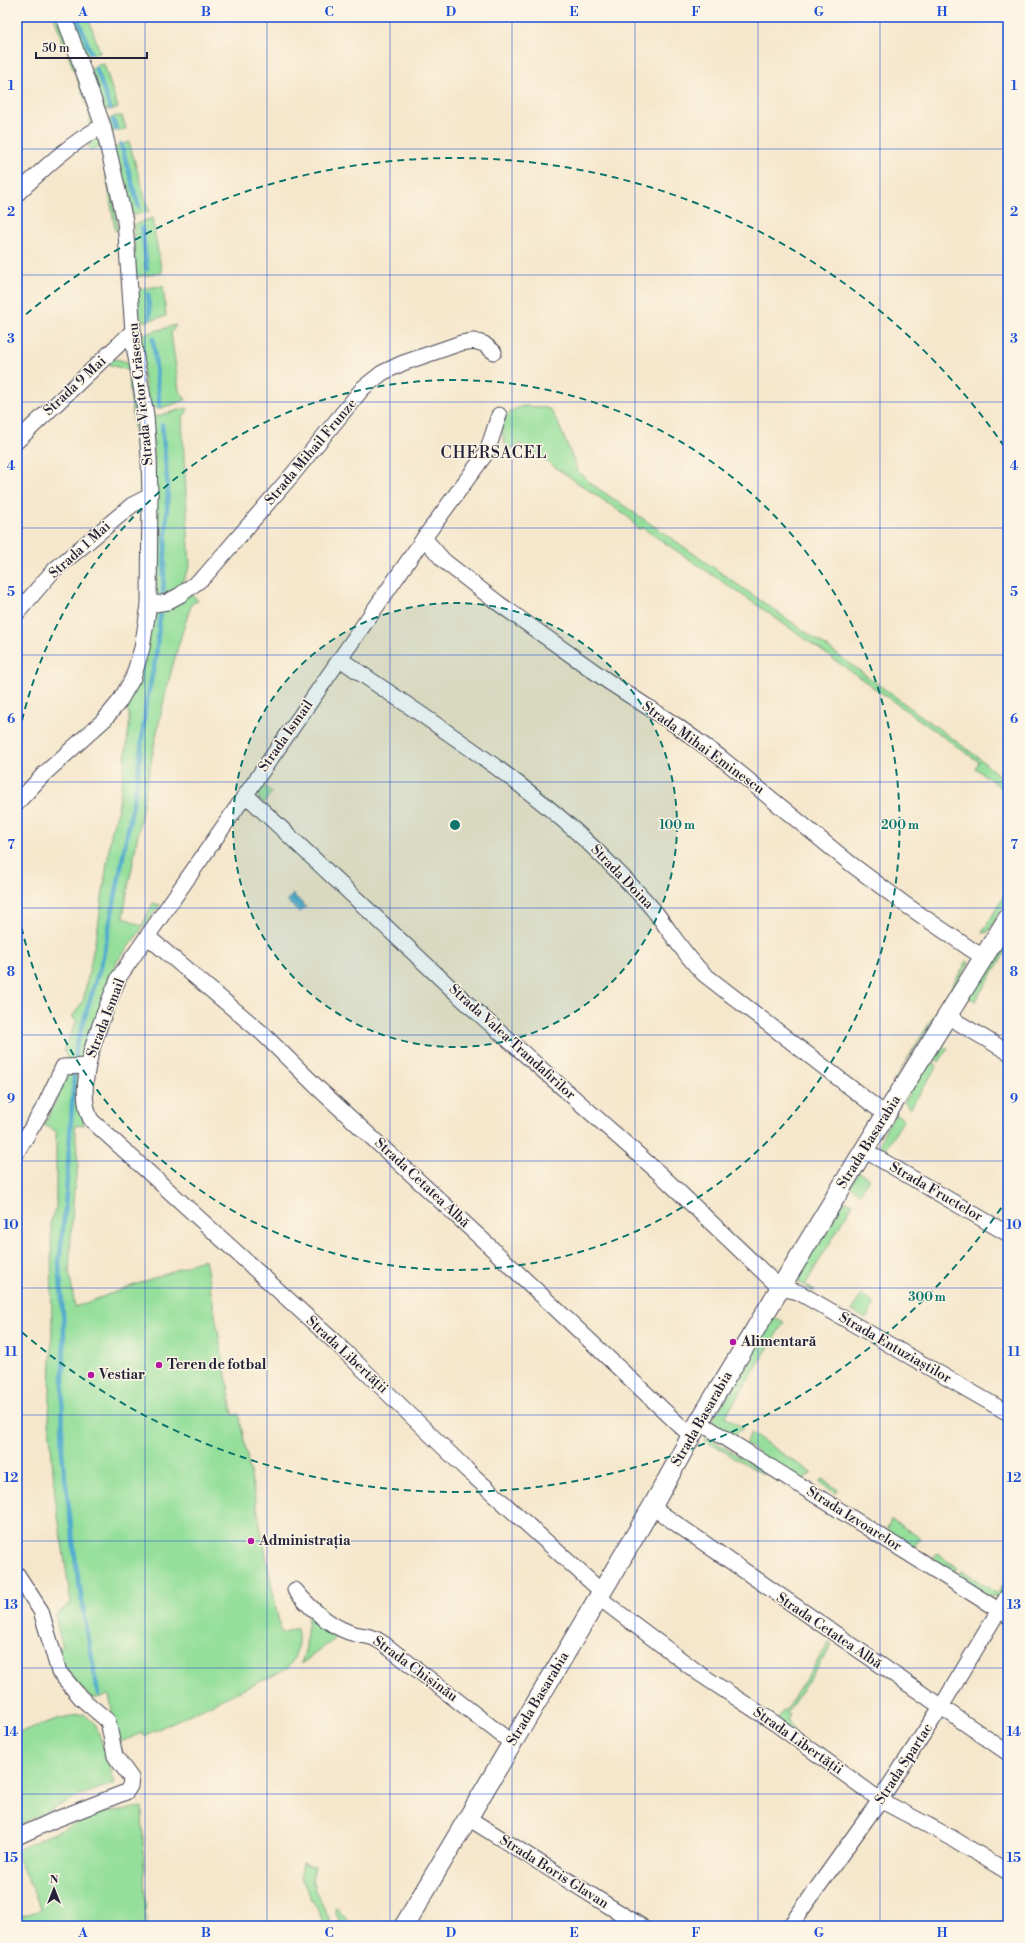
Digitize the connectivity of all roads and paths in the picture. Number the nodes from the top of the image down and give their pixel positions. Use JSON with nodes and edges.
{"nodes":[{"id":1,"x":64,"y":17,"type":"edge"},
{"id":2,"x":103,"y":126,"type":"junction"},
{"id":3,"x":17,"y":194,"type":"edge"},
{"id":4,"x":133,"y":331,"type":"junction"},
{"id":5,"x":494,"y":352,"type":"dead end"},
{"id":6,"x":499,"y":415,"type":"dead end"},
{"id":7,"x":17,"y":441,"type":"edge"},
{"id":8,"x":150,"y":496,"type":"junction"},
{"id":9,"x":424,"y":538,"type":"junction"},
{"id":10,"x":149,"y":605,"type":"junction"},
{"id":11,"x":17,"y":613,"type":"edge"},
{"id":12,"x":340,"y":659,"type":"junction"},
{"id":13,"x":246,"y":794,"type":"junction"},
{"id":14,"x":17,"y":803,"type":"edge"},
{"id":15,"x":1008,"y":918,"type":"edge"},
{"id":16,"x":148,"y":937,"type":"junction"},
{"id":17,"x":984,"y":957,"type":"junction"},
{"id":18,"x":947,"y":1016,"type":"junction"},
{"id":19,"x":1008,"y":1052,"type":"edge"},
{"id":20,"x":88,"y":1066,"type":"junction"},
{"id":21,"x":886,"y":1115,"type":"junction"},
{"id":22,"x":91,"y":1120,"type":"joint"},
{"id":23,"x":864,"y":1150,"type":"junction"},
{"id":24,"x":17,"y":1152,"type":"edge"},
{"id":25,"x":1008,"y":1234,"type":"edge"},
{"id":26,"x":780,"y":1288,"type":"junction"},
{"id":27,"x":1008,"y":1413,"type":"edge"},
{"id":28,"x":695,"y":1429,"type":"junction"},
{"id":29,"x":652,"y":1507,"type":"junction"},
{"id":30,"x":17,"y":1574,"type":"edge"},
{"id":31,"x":295,"y":1590,"type":"dead end"},
{"id":32,"x":599,"y":1594,"type":"junction"},
{"id":33,"x":1008,"y":1595,"type":"edge"},
{"id":34,"x":1003,"y":1613,"type":"edge"},
{"id":35,"x":941,"y":1707,"type":"junction"},
{"id":36,"x":512,"y":1743,"type":"junction"},
{"id":37,"x":1008,"y":1753,"type":"edge"},
{"id":38,"x":880,"y":1800,"type":"junction"},
{"id":39,"x":468,"y":1818,"type":"junction"},
{"id":40,"x":17,"y":1837,"type":"edge"},
{"id":41,"x":1008,"y":1872,"type":"edge"},
{"id":42,"x":404,"y":1926,"type":"edge"},
{"id":43,"x":641,"y":1926,"type":"edge"},
{"id":44,"x":790,"y":1926,"type":"edge"}],
"edges":[{"from":1,"to":2,"type":"street","name":"Strada Victor Crăsescu"},
{"from":2,"to":3,"type":"street"},
{"from":2,"to":4,"type":"street","name":"Strada Victor Crăsescu"},
{"from":4,"to":7,"type":"street","name":"Strada 9 Mai"},
{"from":4,"to":8,"type":"street","name":"Strada Victor Crăsescu"},
{"from":5,"to":10,"type":"street","name":"Strada Mihail Frunze"},
{"from":6,"to":9,"type":"street","name":"Strada Ismail"},
{"from":8,"to":10,"type":"street","name":"Strada Victor Crăsescu"},
{"from":8,"to":11,"type":"street","name":"Strada 1 Mai"},
{"from":9,"to":12,"type":"street","name":"Strada Ismail"},
{"from":9,"to":17,"type":"street","name":"Strada Mihai Eminescu"},
{"from":10,"to":14,"type":"street","name":"Strada Victor Crăsescu"},
{"from":12,"to":13,"type":"street","name":"Strada Ismail"},
{"from":12,"to":21,"type":"street","name":"Strada Doina"},
{"from":13,"to":16,"type":"street","name":"Strada Ismail"},
{"from":13,"to":26,"type":"street","name":"Strada Valea Trandafirilor"},
{"from":15,"to":17,"type":"street","name":"Strada Basarabia"},
{"from":16,"to":20,"type":"street","name":"Strada Ismail"},
{"from":16,"to":28,"type":"street","name":"Strada Cetatea Albă"},
{"from":17,"to":18,"type":"street","name":"Strada Basarabia"},
{"from":18,"to":19,"type":"street"},
{"from":18,"to":21,"type":"street","name":"Strada Basarabia"},
{"from":20,"to":22,"type":"street","name":"Strada Ismail"},
{"from":20,"to":24,"type":"street","name":"Strada Ismail"},
{"from":21,"to":23,"type":"street","name":"Strada Basarabia"},
{"from":22,"to":32,"type":"street","name":"Strada Libertății"},
{"from":23,"to":25,"type":"street","name":"Strada Fructelor"},
{"from":23,"to":26,"type":"street","name":"Strada Basarabia"},
{"from":26,"to":27,"type":"street","name":"Strada Entuziaștilor"},
{"from":26,"to":28,"type":"street","name":"Strada Basarabia"},
{"from":28,"to":29,"type":"street","name":"Strada Basarabia"},
{"from":28,"to":34,"type":"street","name":"Strada Izvoarelor"},
{"from":29,"to":32,"type":"street","name":"Strada Basarabia"},
{"from":29,"to":35,"type":"street","name":"Strada Cetatea Albă"},
{"from":30,"to":40,"type":"street"},
{"from":31,"to":36,"type":"street","name":"Strada Chișinău"},
{"from":32,"to":36,"type":"street","name":"Strada Basarabia"},
{"from":32,"to":38,"type":"street","name":"Strada Libertății"},
{"from":33,"to":34,"type":"street","name":"Strada Spartac"},
{"from":34,"to":35,"type":"street","name":"Strada Spartac"},
{"from":35,"to":37,"type":"street","name":"Strada Cetatea Albă"},
{"from":35,"to":38,"type":"street","name":"Strada Spartac"},
{"from":36,"to":39,"type":"street","name":"Strada Basarabia"},
{"from":38,"to":41,"type":"street","name":"Strada Libertății"},
{"from":38,"to":44,"type":"street","name":"Strada Spartac"},
{"from":39,"to":42,"type":"street","name":"Strada Basarabia"},
{"from":39,"to":43,"type":"street","name":"Strada Boris Glavan"}]}
